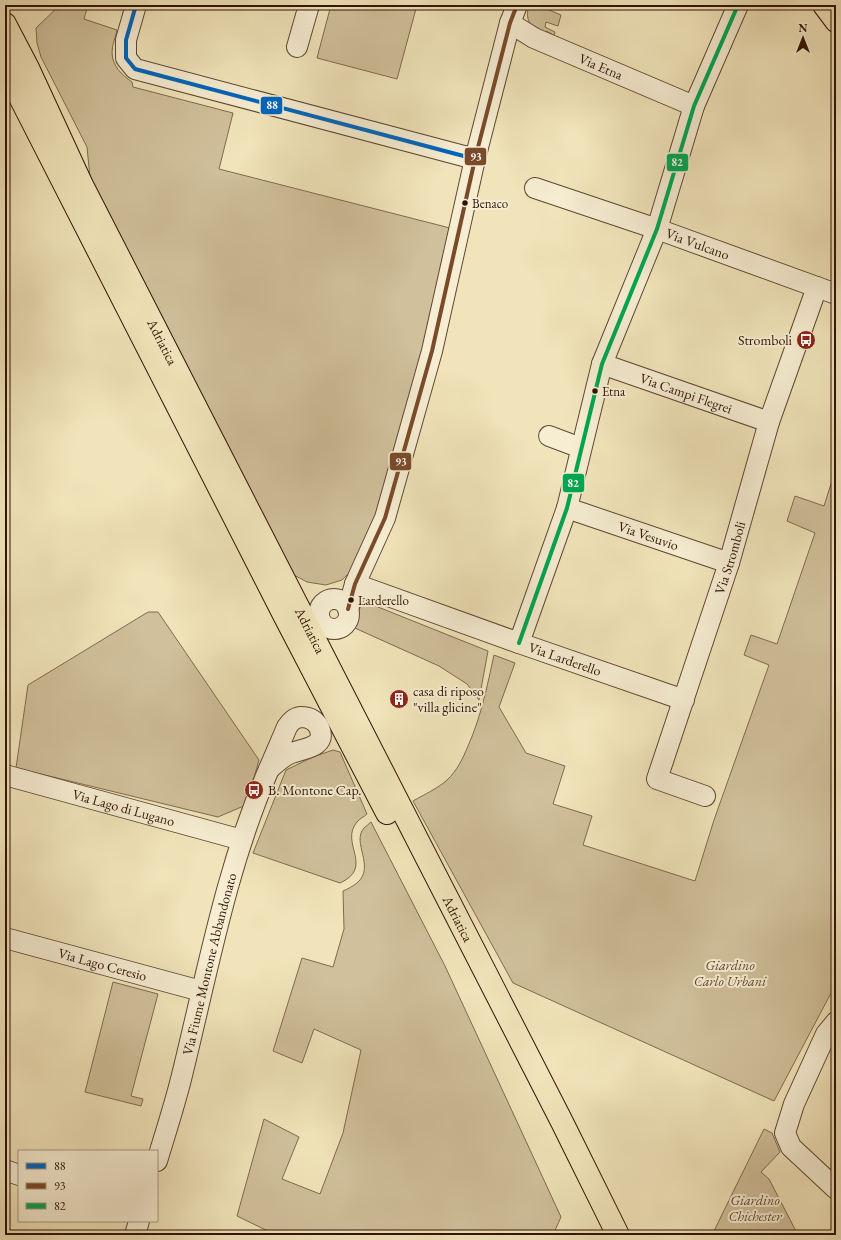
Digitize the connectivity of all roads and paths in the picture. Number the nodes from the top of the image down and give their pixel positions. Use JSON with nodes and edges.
{"nodes":[{"id":1,"x":136,"y":5,"type":"edge"},
{"id":2,"x":308,"y":5,"type":"edge"},
{"id":3,"x":517,"y":5,"type":"edge"},
{"id":4,"x":738,"y":5,"type":"edge"},
{"id":5,"x":824,"y":5,"type":"edge"},
{"id":6,"x":836,"y":21,"type":"edge"},
{"id":7,"x":510,"y":23,"type":"junction"},
{"id":8,"x":5,"y":24,"type":"edge"},
{"id":9,"x":297,"y":47,"type":"dead end"},
{"id":10,"x":5,"y":68,"type":"edge"},
{"id":11,"x":694,"y":106,"type":"junction"},
{"id":12,"x":475,"y":160,"type":"junction"},
{"id":13,"x":535,"y":188,"type":"dead end"},
{"id":14,"x":657,"y":228,"type":"junction"},
{"id":15,"x":817,"y":287,"type":"junction"},
{"id":16,"x":836,"y":294,"type":"edge"},
{"id":17,"x":602,"y":364,"type":"junction"},
{"id":18,"x":769,"y":422,"type":"junction"},
{"id":19,"x":549,"y":436,"type":"dead end"},
{"id":20,"x":582,"y":448,"type":"junction"},
{"id":21,"x":567,"y":508,"type":"junction"},
{"id":22,"x":729,"y":563,"type":"junction"},
{"id":23,"x":356,"y":584,"type":"junction"},
{"id":24,"x":340,"y":604,"type":"dead end"},
{"id":25,"x":519,"y":643,"type":"junction"},
{"id":26,"x":684,"y":700,"type":"junction"},
{"id":27,"x":269,"y":769,"type":"dead end"},
{"id":28,"x":5,"y":776,"type":"edge"},
{"id":29,"x":705,"y":796,"type":"dead end"},
{"id":30,"x":242,"y":840,"type":"junction"},
{"id":31,"x":5,"y":938,"type":"edge"},
{"id":32,"x":201,"y":991,"type":"junction"},
{"id":33,"x":836,"y":1022,"type":"edge"},
{"id":34,"x":158,"y":1158,"type":"edge"},
{"id":35,"x":5,"y":1170,"type":"edge"},
{"id":36,"x":18,"y":1175,"type":"edge"},
{"id":37,"x":836,"y":1188,"type":"edge"},
{"id":38,"x":139,"y":1222,"type":"edge"},
{"id":39,"x":135,"y":1235,"type":"edge"},
{"id":40,"x":605,"y":1235,"type":"edge"},
{"id":41,"x":618,"y":1235,"type":"edge"}],
"edges":[{"from":1,"to":12,"type":"street"},
{"from":2,"to":9,"type":"street"},
{"from":3,"to":7,"type":"street"},
{"from":4,"to":11,"type":"street"},
{"from":5,"to":6,"type":"main road"},
{"from":7,"to":11,"type":"street","name":"Via Etna"},
{"from":7,"to":12,"type":"street"},
{"from":8,"to":41,"type":"main road","name":"Adriatica"},
{"from":10,"to":40,"type":"main road","name":"Adriatica"},
{"from":11,"to":14,"type":"street"},
{"from":12,"to":23,"type":"street"},
{"from":13,"to":14,"type":"street","name":"Via Vulcano"},
{"from":14,"to":15,"type":"street","name":"Via Vulcano"},
{"from":14,"to":17,"type":"street"},
{"from":15,"to":16,"type":"street","name":"Via Vulcano"},
{"from":15,"to":18,"type":"street","name":"Via Stromboli"},
{"from":17,"to":18,"type":"street","name":"Via Campi Flegrei"},
{"from":17,"to":20,"type":"street"},
{"from":18,"to":22,"type":"street","name":"Via Stromboli"},
{"from":19,"to":20,"type":"street"},
{"from":20,"to":21,"type":"street"},
{"from":21,"to":22,"type":"street","name":"Via Vesuvio"},
{"from":21,"to":25,"type":"street"},
{"from":22,"to":26,"type":"street","name":"Via Stromboli"},
{"from":23,"to":24,"type":"street"},
{"from":23,"to":25,"type":"street","name":"Via Larderello"},
{"from":25,"to":26,"type":"street","name":"Via Larderello"},
{"from":26,"to":29,"type":"street","name":"Via Stromboli"},
{"from":27,"to":30,"type":"street","name":"Via Fiume Montone Abbandonato"},
{"from":28,"to":30,"type":"street","name":"Via Lago di Lugano"},
{"from":30,"to":32,"type":"street","name":"Via Fiume Montone Abbandonato"},
{"from":31,"to":32,"type":"street","name":"Via Lago Ceresio"},
{"from":32,"to":34,"type":"street","name":"Via Fiume Montone Abbandonato"},
{"from":33,"to":37,"type":"street"},
{"from":35,"to":36,"type":"street"},
{"from":38,"to":39,"type":"street"}]}
